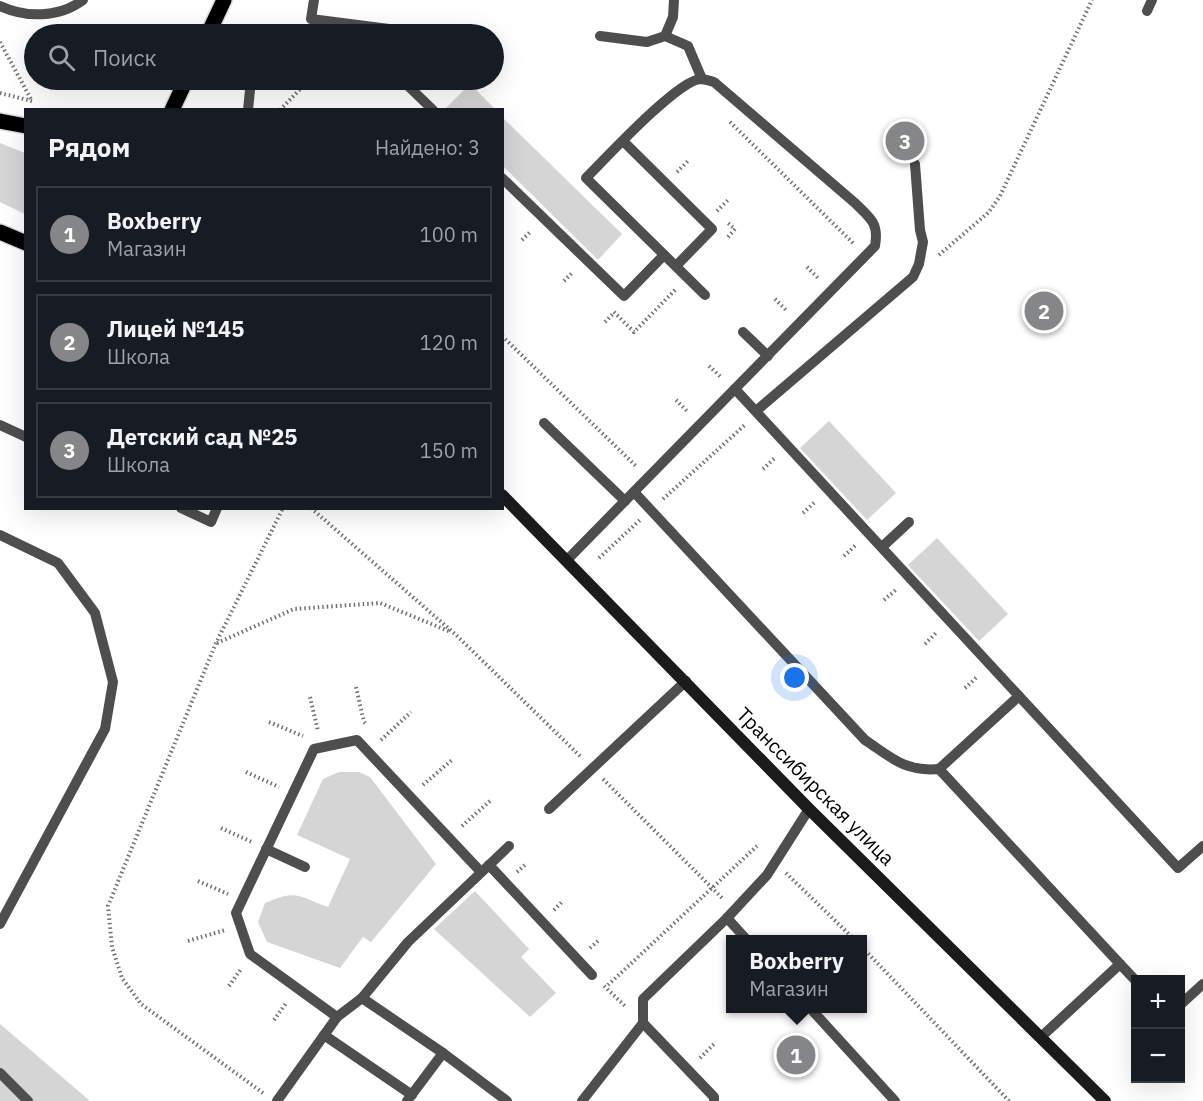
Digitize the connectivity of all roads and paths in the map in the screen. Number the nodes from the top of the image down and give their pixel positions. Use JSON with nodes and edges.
{"nodes":[{"id":1,"x":83,"y":0,"type":"edge"},
{"id":2,"x":224,"y":0,"type":"edge"},
{"id":3,"x":314,"y":0,"type":"edge"},
{"id":4,"x":674,"y":0,"type":"edge"},
{"id":5,"x":1092,"y":0,"type":"edge"},
{"id":6,"x":1152,"y":0,"type":"edge"},
{"id":7,"x":0,"y":6,"type":"edge"},
{"id":8,"x":1147,"y":11,"type":"dead end"},
{"id":9,"x":213,"y":24,"type":"edge"},
{"id":10,"x":350,"y":24,"type":"edge"},
{"id":11,"x":600,"y":36,"type":"dead end"},
{"id":12,"x":665,"y":36,"type":"junction"},
{"id":13,"x":0,"y":42,"type":"edge"},
{"id":14,"x":702,"y":79,"type":"junction"},
{"id":15,"x":24,"y":86,"type":"edge"},
{"id":16,"x":26,"y":90,"type":"edge"},
{"id":17,"x":181,"y":90,"type":"edge"},
{"id":18,"x":249,"y":90,"type":"edge"},
{"id":19,"x":299,"y":90,"type":"edge"},
{"id":20,"x":412,"y":90,"type":"edge"},
{"id":21,"x":0,"y":93,"type":"edge"},
{"id":22,"x":173,"y":108,"type":"edge"},
{"id":23,"x":248,"y":108,"type":"edge"},
{"id":24,"x":281,"y":108,"type":"edge"},
{"id":25,"x":431,"y":108,"type":"edge"},
{"id":26,"x":723,"y":115,"type":"dead end"},
{"id":27,"x":0,"y":121,"type":"edge"},
{"id":28,"x":24,"y":126,"type":"edge"},
{"id":29,"x":623,"y":141,"type":"junction"},
{"id":30,"x":689,"y":160,"type":"dead end"},
{"id":31,"x":915,"y":164,"type":"dead end"},
{"id":32,"x":677,"y":173,"type":"dead end"},
{"id":33,"x":504,"y":180,"type":"edge"},
{"id":34,"x":729,"y":199,"type":"dead end"},
{"id":35,"x":716,"y":211,"type":"dead end"},
{"id":36,"x":531,"y":231,"type":"dead end"},
{"id":37,"x":0,"y":232,"type":"edge"},
{"id":38,"x":522,"y":240,"type":"dead end"},
{"id":39,"x":24,"y":242,"type":"edge"},
{"id":40,"x":854,"y":243,"type":"dead end"},
{"id":41,"x":664,"y":255,"type":"junction"},
{"id":42,"x":938,"y":255,"type":"dead end"},
{"id":43,"x":676,"y":266,"type":"junction"},
{"id":44,"x":807,"y":267,"type":"dead end"},
{"id":45,"x":573,"y":272,"type":"dead end"},
{"id":46,"x":819,"y":279,"type":"dead end"},
{"id":47,"x":564,"y":281,"type":"dead end"},
{"id":48,"x":705,"y":295,"type":"dead end"},
{"id":49,"x":775,"y":299,"type":"dead end"},
{"id":50,"x":787,"y":312,"type":"dead end"},
{"id":51,"x":614,"y":313,"type":"dead end"},
{"id":52,"x":605,"y":322,"type":"dead end"},
{"id":53,"x":743,"y":332,"type":"dead end"},
{"id":54,"x":504,"y":338,"type":"edge"},
{"id":55,"x":768,"y":356,"type":"junction"},
{"id":56,"x":709,"y":366,"type":"dead end"},
{"id":57,"x":722,"y":378,"type":"dead end"},
{"id":58,"x":735,"y":389,"type":"junction"},
{"id":59,"x":675,"y":400,"type":"dead end"},
{"id":60,"x":756,"y":411,"type":"junction"},
{"id":61,"x":688,"y":412,"type":"dead end"},
{"id":62,"x":544,"y":423,"type":"dead end"},
{"id":63,"x":745,"y":423,"type":"dead end"},
{"id":64,"x":0,"y":425,"type":"edge"},
{"id":65,"x":24,"y":436,"type":"edge"},
{"id":66,"x":776,"y":457,"type":"dead end"},
{"id":67,"x":763,"y":469,"type":"dead end"},
{"id":68,"x":648,"y":478,"type":"junction"},
{"id":69,"x":634,"y":492,"type":"junction"},
{"id":70,"x":504,"y":497,"type":"edge"},
{"id":71,"x":625,"y":501,"type":"junction"},
{"id":72,"x":816,"y":501,"type":"dead end"},
{"id":73,"x":185,"y":510,"type":"edge"},
{"id":74,"x":216,"y":510,"type":"edge"},
{"id":75,"x":283,"y":510,"type":"edge"},
{"id":76,"x":313,"y":510,"type":"edge"},
{"id":77,"x":651,"y":510,"type":"junction"},
{"id":78,"x":803,"y":513,"type":"dead end"},
{"id":79,"x":909,"y":522,"type":"dead end"},
{"id":80,"x":0,"y":535,"type":"edge"},
{"id":81,"x":857,"y":544,"type":"dead end"},
{"id":82,"x":882,"y":547,"type":"junction"},
{"id":83,"x":844,"y":556,"type":"dead end"},
{"id":84,"x":599,"y":558,"type":"dead end"},
{"id":85,"x":568,"y":560,"type":"junction"},
{"id":86,"x":897,"y":588,"type":"dead end"},
{"id":87,"x":884,"y":600,"type":"dead end"},
{"id":88,"x":938,"y":632,"type":"dead end"},
{"id":89,"x":455,"y":634,"type":"junction"},
{"id":90,"x":216,"y":643,"type":"junction"},
{"id":91,"x":925,"y":644,"type":"dead end"},
{"id":92,"x":978,"y":676,"type":"dead end"},
{"id":93,"x":686,"y":681,"type":"junction"},
{"id":94,"x":356,"y":687,"type":"dead end"},
{"id":95,"x":965,"y":688,"type":"dead end"},
{"id":96,"x":1019,"y":696,"type":"junction"},
{"id":97,"x":310,"y":697,"type":"dead end"},
{"id":98,"x":411,"y":712,"type":"dead end"},
{"id":99,"x":269,"y":722,"type":"dead end"},
{"id":100,"x":364,"y":722,"type":"dead end"},
{"id":101,"x":318,"y":732,"type":"dead end"},
{"id":102,"x":306,"y":738,"type":"dead end"},
{"id":103,"x":381,"y":740,"type":"dead end"},
{"id":104,"x":453,"y":759,"type":"dead end"},
{"id":105,"x":592,"y":768,"type":"junction"},
{"id":106,"x":939,"y":769,"type":"junction"},
{"id":107,"x":246,"y":772,"type":"dead end"},
{"id":108,"x":423,"y":785,"type":"dead end"},
{"id":109,"x":282,"y":788,"type":"dead end"},
{"id":110,"x":490,"y":801,"type":"dead end"},
{"id":111,"x":549,"y":809,"type":"dead end"},
{"id":112,"x":809,"y":809,"type":"junction"},
{"id":113,"x":462,"y":826,"type":"dead end"},
{"id":114,"x":221,"y":828,"type":"dead end"},
{"id":115,"x":256,"y":844,"type":"dead end"},
{"id":116,"x":509,"y":846,"type":"dead end"},
{"id":117,"x":757,"y":846,"type":"dead end"},
{"id":118,"x":1203,"y":846,"type":"edge"},
{"id":119,"x":266,"y":849,"type":"junction"},
{"id":120,"x":526,"y":864,"type":"dead end"},
{"id":121,"x":305,"y":867,"type":"dead end"},
{"id":122,"x":485,"y":868,"type":"junction"},
{"id":123,"x":784,"y":871,"type":"dead end"},
{"id":124,"x":516,"y":873,"type":"dead end"},
{"id":125,"x":198,"y":881,"type":"dead end"},
{"id":126,"x":712,"y":888,"type":"junction"},
{"id":127,"x":231,"y":896,"type":"dead end"},
{"id":128,"x":562,"y":902,"type":"dead end"},
{"id":129,"x":552,"y":911,"type":"dead end"},
{"id":130,"x":731,"y":914,"type":"junction"},
{"id":131,"x":0,"y":924,"type":"edge"},
{"id":132,"x":229,"y":929,"type":"dead end"},
{"id":133,"x":744,"y":935,"type":"edge"},
{"id":134,"x":851,"y":935,"type":"edge"},
{"id":135,"x":188,"y":940,"type":"dead end"},
{"id":136,"x":598,"y":941,"type":"dead end"},
{"id":137,"x":588,"y":950,"type":"dead end"},
{"id":138,"x":867,"y":952,"type":"edge"},
{"id":139,"x":1120,"y":964,"type":"junction"},
{"id":140,"x":592,"y":975,"type":"joint"},
{"id":141,"x":1131,"y":976,"type":"edge"},
{"id":142,"x":236,"y":977,"type":"dead end"},
{"id":143,"x":1203,"y":984,"type":"edge"},
{"id":144,"x":229,"y":986,"type":"dead end"},
{"id":145,"x":606,"y":987,"type":"junction"},
{"id":146,"x":362,"y":998,"type":"junction"},
{"id":147,"x":1185,"y":1000,"type":"edge"},
{"id":148,"x":281,"y":1011,"type":"dead end"},
{"id":149,"x":815,"y":1013,"type":"edge"},
{"id":150,"x":336,"y":1017,"type":"junction"},
{"id":151,"x":274,"y":1020,"type":"dead end"},
{"id":152,"x":643,"y":1023,"type":"junction"},
{"id":153,"x":324,"y":1035,"type":"junction"},
{"id":154,"x":1041,"y":1037,"type":"junction"},
{"id":155,"x":716,"y":1042,"type":"dead end"},
{"id":156,"x":443,"y":1053,"type":"junction"},
{"id":157,"x":697,"y":1060,"type":"dead end"},
{"id":158,"x":0,"y":1073,"type":"edge"},
{"id":159,"x":280,"y":1098,"type":"edge"},
{"id":160,"x":409,"y":1098,"type":"edge"},
{"id":161,"x":586,"y":1100,"type":"edge"},
{"id":162,"x":28,"y":1101,"type":"edge"},
{"id":163,"x":507,"y":1101,"type":"edge"},
{"id":164,"x":714,"y":1101,"type":"edge"},
{"id":165,"x":895,"y":1101,"type":"edge"},
{"id":166,"x":1009,"y":1101,"type":"edge"},
{"id":167,"x":1105,"y":1101,"type":"edge"}],
"edges":[{"from":1,"to":7,"type":"lane"},
{"from":2,"to":9,"type":"main road"},
{"from":3,"to":10,"type":"lane"},
{"from":4,"to":12,"type":"lane"},
{"from":5,"to":42,"type":"path"},
{"from":6,"to":8,"type":"lane"},
{"from":11,"to":12,"type":"lane"},
{"from":12,"to":14,"type":"lane"},
{"from":13,"to":15,"type":"path"},
{"from":14,"to":29,"type":"lane"},
{"from":14,"to":55,"type":"lane"},
{"from":16,"to":21,"type":"path"},
{"from":17,"to":22,"type":"main road"},
{"from":18,"to":23,"type":"lane"},
{"from":19,"to":24,"type":"path"},
{"from":20,"to":25,"type":"lane"},
{"from":26,"to":40,"type":"path"},
{"from":27,"to":28,"type":"main road"},
{"from":29,"to":41,"type":"lane"},
{"from":29,"to":43,"type":"lane"},
{"from":30,"to":32,"type":"path"},
{"from":31,"to":60,"type":"lane"},
{"from":33,"to":41,"type":"lane"},
{"from":34,"to":35,"type":"path"},
{"from":36,"to":38,"type":"path"},
{"from":37,"to":39,"type":"main road"},
{"from":41,"to":43,"type":"lane"},
{"from":43,"to":48,"type":"lane"},
{"from":44,"to":46,"type":"path"},
{"from":45,"to":47,"type":"path"},
{"from":49,"to":50,"type":"path"},
{"from":51,"to":52,"type":"path"},
{"from":53,"to":55,"type":"lane"},
{"from":54,"to":68,"type":"path"},
{"from":55,"to":58,"type":"lane"},
{"from":56,"to":57,"type":"path"},
{"from":58,"to":60,"type":"lane"},
{"from":58,"to":68,"type":"lane"},
{"from":59,"to":61,"type":"path"},
{"from":60,"to":82,"type":"lane"},
{"from":62,"to":71,"type":"lane"},
{"from":63,"to":77,"type":"path"},
{"from":64,"to":65,"type":"lane"},
{"from":66,"to":67,"type":"path"},
{"from":68,"to":69,"type":"lane"},
{"from":69,"to":71,"type":"lane"},
{"from":69,"to":77,"type":"lane"},
{"from":70,"to":85,"type":"main road","name":"Транссибирская улица"},
{"from":71,"to":85,"type":"lane"},
{"from":72,"to":78,"type":"path"},
{"from":73,"to":74,"type":"lane"},
{"from":75,"to":90,"type":"path"},
{"from":76,"to":89,"type":"path"},
{"from":77,"to":84,"type":"path"},
{"from":77,"to":106,"type":"lane"},
{"from":79,"to":82,"type":"lane"},
{"from":80,"to":131,"type":"lane"},
{"from":81,"to":83,"type":"path"},
{"from":82,"to":96,"type":"lane"},
{"from":85,"to":93,"type":"main road","name":"Транссибирская улица"},
{"from":86,"to":87,"type":"path"},
{"from":88,"to":91,"type":"path"},
{"from":89,"to":90,"type":"path"},
{"from":89,"to":105,"type":"path"},
{"from":90,"to":159,"type":"path"},
{"from":92,"to":95,"type":"path"},
{"from":93,"to":105,"type":"lane"},
{"from":93,"to":112,"type":"main road","name":"Транссибирская улица"},
{"from":94,"to":100,"type":"path"},
{"from":96,"to":106,"type":"lane"},
{"from":96,"to":118,"type":"lane"},
{"from":97,"to":101,"type":"path"},
{"from":98,"to":103,"type":"path"},
{"from":99,"to":102,"type":"path"},
{"from":104,"to":108,"type":"path"},
{"from":105,"to":111,"type":"lane"},
{"from":105,"to":126,"type":"path"},
{"from":106,"to":139,"type":"lane"},
{"from":107,"to":109,"type":"path"},
{"from":110,"to":113,"type":"path"},
{"from":112,"to":130,"type":"lane"},
{"from":112,"to":154,"type":"main road","name":"Транссибирская улица"},
{"from":114,"to":115,"type":"path"},
{"from":116,"to":122,"type":"lane"},
{"from":117,"to":126,"type":"path"},
{"from":119,"to":121,"type":"lane"},
{"from":119,"to":122,"type":"lane"},
{"from":119,"to":150,"type":"lane"},
{"from":120,"to":124,"type":"path"},
{"from":122,"to":140,"type":"lane"},
{"from":122,"to":146,"type":"lane"},
{"from":123,"to":134,"type":"path"},
{"from":125,"to":127,"type":"path"},
{"from":126,"to":130,"type":"path"},
{"from":126,"to":145,"type":"path"},
{"from":128,"to":129,"type":"path"},
{"from":130,"to":133,"type":"lane"},
{"from":130,"to":152,"type":"lane"},
{"from":132,"to":135,"type":"path"},
{"from":136,"to":137,"type":"path"},
{"from":138,"to":166,"type":"path"},
{"from":139,"to":141,"type":"lane"},
{"from":139,"to":154,"type":"lane"},
{"from":140,"to":145,"type":"path"},
{"from":142,"to":144,"type":"path"},
{"from":143,"to":147,"type":"lane"},
{"from":145,"to":152,"type":"path"},
{"from":146,"to":150,"type":"lane"},
{"from":146,"to":156,"type":"lane"},
{"from":148,"to":151,"type":"path"},
{"from":149,"to":165,"type":"lane"},
{"from":150,"to":153,"type":"lane"},
{"from":152,"to":161,"type":"lane"},
{"from":152,"to":164,"type":"lane"},
{"from":153,"to":159,"type":"lane"},
{"from":153,"to":160,"type":"lane"},
{"from":154,"to":167,"type":"main road","name":"Транссибирская улица"},
{"from":155,"to":157,"type":"path"},
{"from":156,"to":160,"type":"lane"},
{"from":156,"to":163,"type":"lane"},
{"from":158,"to":162,"type":"lane"}]}
